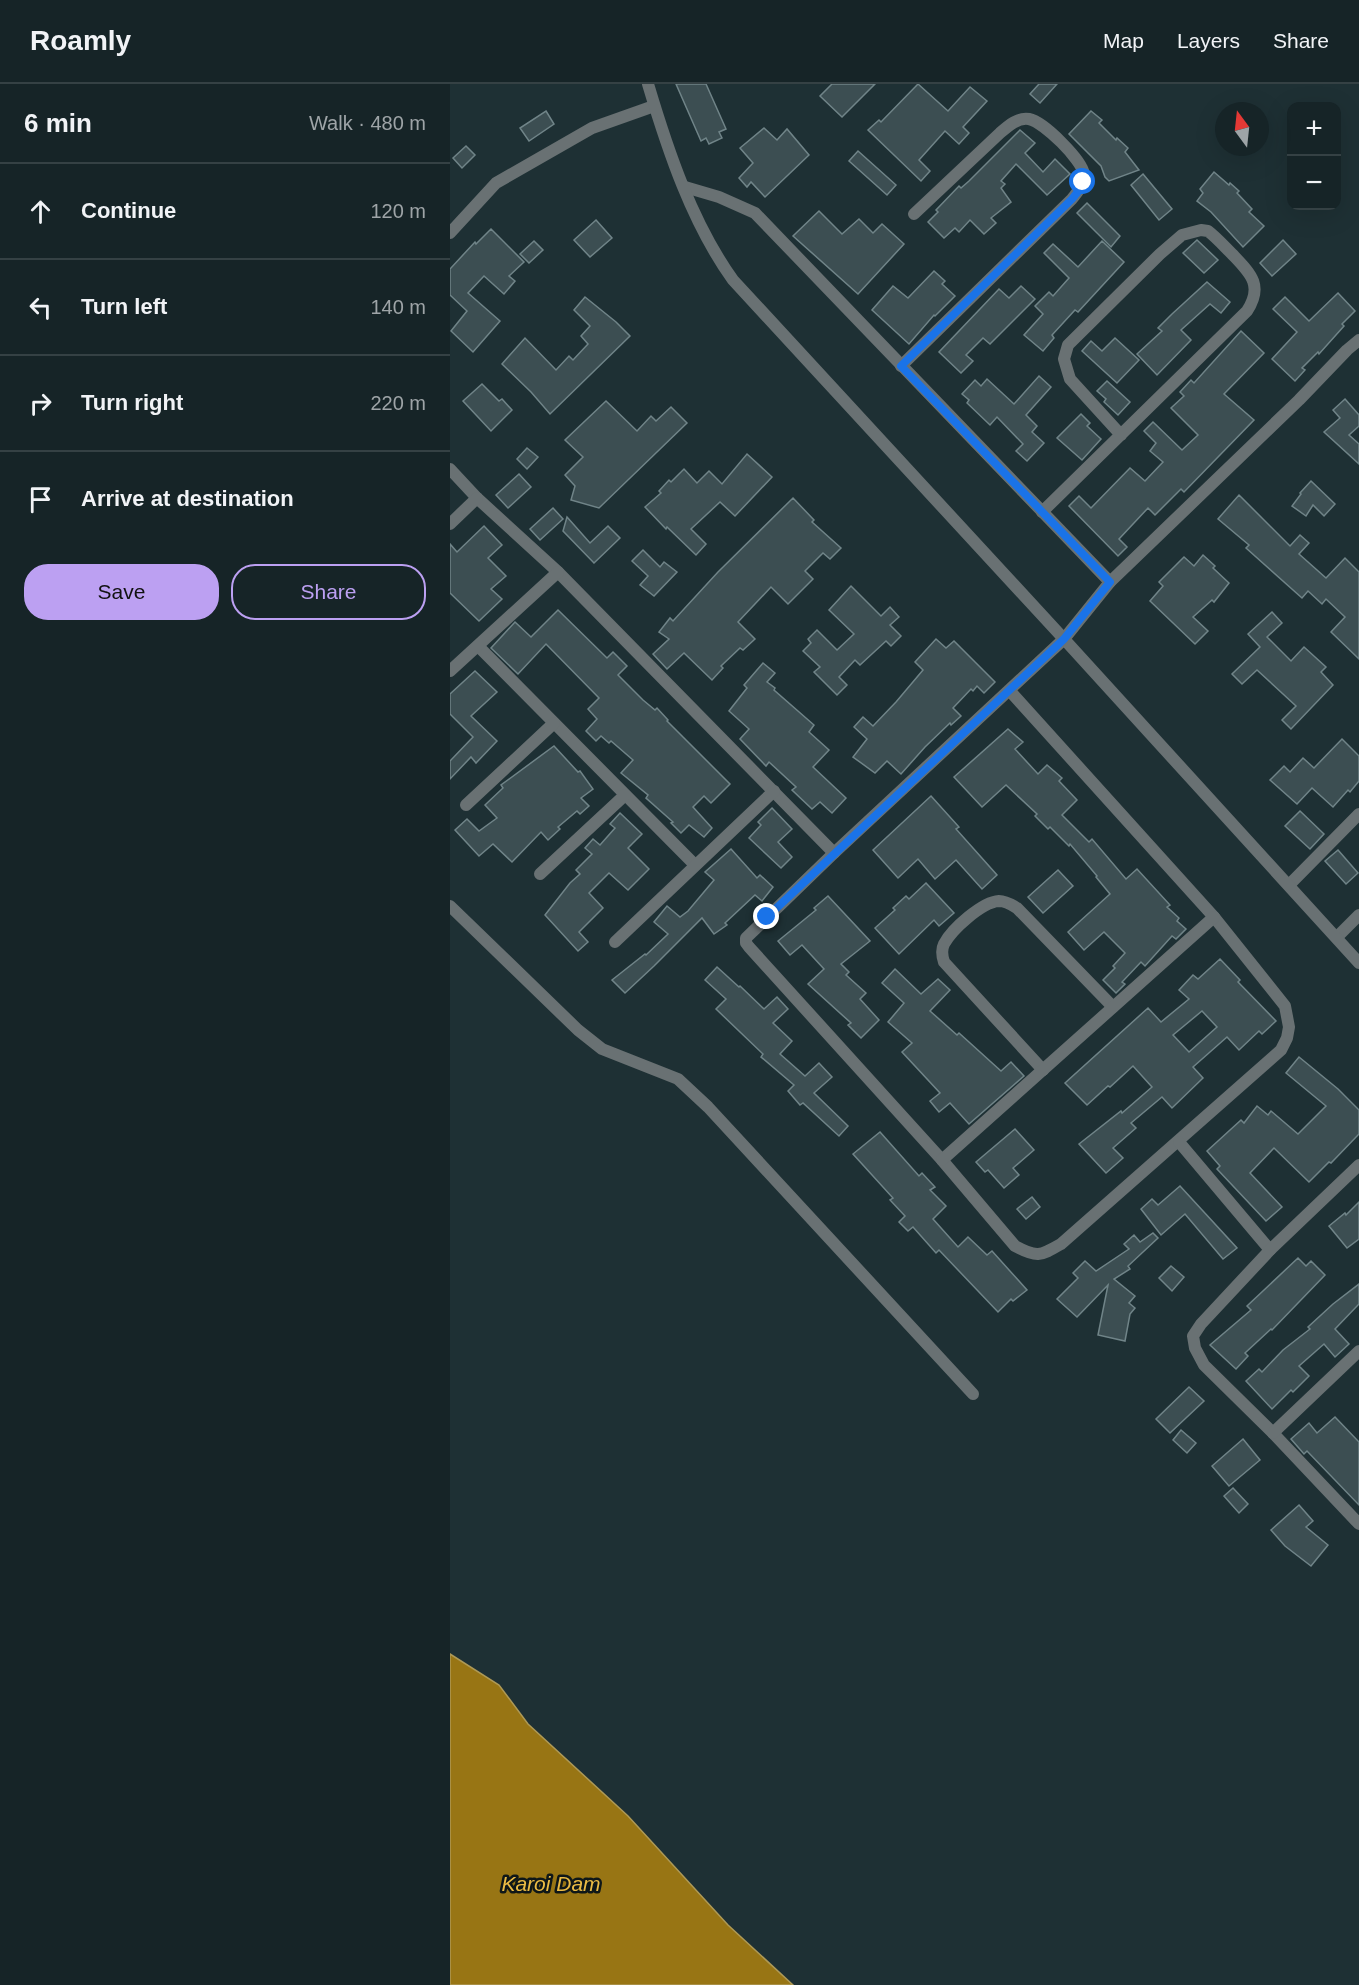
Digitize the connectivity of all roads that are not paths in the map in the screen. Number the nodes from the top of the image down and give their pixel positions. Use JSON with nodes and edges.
{"nodes":[{"id":1,"x":648,"y":84,"type":"edge"},
{"id":2,"x":654,"y":106,"type":"junction"},
{"id":3,"x":685,"y":187,"type":"junction"},
{"id":4,"x":914,"y":214,"type":"dead end"},
{"id":5,"x":450,"y":233,"type":"edge"},
{"id":6,"x":1359,"y":340,"type":"edge"},
{"id":7,"x":901,"y":366,"type":"junction"},
{"id":8,"x":1121,"y":435,"type":"junction"},
{"id":9,"x":450,"y":469,"type":"edge"},
{"id":10,"x":477,"y":498,"type":"junction"},
{"id":11,"x":1042,"y":512,"type":"junction"},
{"id":12,"x":450,"y":524,"type":"edge"},
{"id":13,"x":558,"y":572,"type":"junction"},
{"id":14,"x":1110,"y":582,"type":"junction"},
{"id":15,"x":1064,"y":639,"type":"junction"},
{"id":16,"x":478,"y":646,"type":"junction"},
{"id":17,"x":450,"y":671,"type":"edge"},
{"id":18,"x":1009,"y":690,"type":"junction"},
{"id":19,"x":554,"y":723,"type":"junction"},
{"id":20,"x":774,"y":791,"type":"junction"},
{"id":21,"x":625,"y":795,"type":"junction"},
{"id":22,"x":466,"y":805,"type":"dead end"},
{"id":23,"x":1359,"y":814,"type":"edge"},
{"id":24,"x":834,"y":853,"type":"junction"},
{"id":25,"x":695,"y":866,"type":"junction"},
{"id":26,"x":540,"y":874,"type":"dead end"},
{"id":27,"x":1288,"y":885,"type":"junction"},
{"id":28,"x":450,"y":906,"type":"edge"},
{"id":29,"x":1359,"y":915,"type":"edge"},
{"id":30,"x":1214,"y":917,"type":"junction"},
{"id":31,"x":1337,"y":937,"type":"junction"},
{"id":32,"x":615,"y":942,"type":"dead end"},
{"id":33,"x":1359,"y":963,"type":"edge"},
{"id":34,"x":1113,"y":1007,"type":"junction"},
{"id":35,"x":1043,"y":1070,"type":"junction"},
{"id":36,"x":1179,"y":1142,"type":"junction"},
{"id":37,"x":942,"y":1160,"type":"junction"},
{"id":38,"x":1359,"y":1165,"type":"edge"},
{"id":39,"x":1270,"y":1250,"type":"junction"},
{"id":40,"x":1359,"y":1351,"type":"edge"},
{"id":41,"x":973,"y":1394,"type":"dead end"},
{"id":42,"x":1273,"y":1433,"type":"junction"},
{"id":43,"x":1359,"y":1524,"type":"edge"}],
"edges":[{"from":1,"to":2,"type":"street"},
{"from":2,"to":3,"type":"street"},
{"from":2,"to":5,"type":"street"},
{"from":3,"to":7,"type":"street"},
{"from":3,"to":15,"type":"street"},
{"from":4,"to":7,"type":"street"},
{"from":6,"to":14,"type":"street"},
{"from":7,"to":11,"type":"street"},
{"from":8,"to":8,"type":"street"},
{"from":8,"to":11,"type":"street"},
{"from":9,"to":10,"type":"street"},
{"from":10,"to":12,"type":"street"},
{"from":10,"to":13,"type":"street"},
{"from":11,"to":14,"type":"street"},
{"from":13,"to":16,"type":"street"},
{"from":13,"to":20,"type":"street"},
{"from":14,"to":15,"type":"street"},
{"from":15,"to":18,"type":"street"},
{"from":15,"to":27,"type":"street"},
{"from":16,"to":17,"type":"street"},
{"from":16,"to":19,"type":"street"},
{"from":18,"to":24,"type":"street"},
{"from":18,"to":30,"type":"street"},
{"from":19,"to":21,"type":"street"},
{"from":19,"to":22,"type":"street"},
{"from":20,"to":24,"type":"street"},
{"from":20,"to":25,"type":"street"},
{"from":21,"to":25,"type":"street"},
{"from":21,"to":26,"type":"street"},
{"from":23,"to":27,"type":"street"},
{"from":24,"to":37,"type":"street"},
{"from":25,"to":32,"type":"street"},
{"from":27,"to":31,"type":"street"},
{"from":28,"to":41,"type":"street"},
{"from":29,"to":31,"type":"street"},
{"from":30,"to":34,"type":"street"},
{"from":30,"to":36,"type":"street"},
{"from":31,"to":33,"type":"street"},
{"from":34,"to":35,"type":"street"},
{"from":34,"to":35,"type":"street"},
{"from":35,"to":37,"type":"street"},
{"from":36,"to":37,"type":"street"},
{"from":36,"to":39,"type":"street"},
{"from":38,"to":39,"type":"street"},
{"from":39,"to":42,"type":"street"},
{"from":40,"to":42,"type":"street"},
{"from":42,"to":43,"type":"street"}]}
